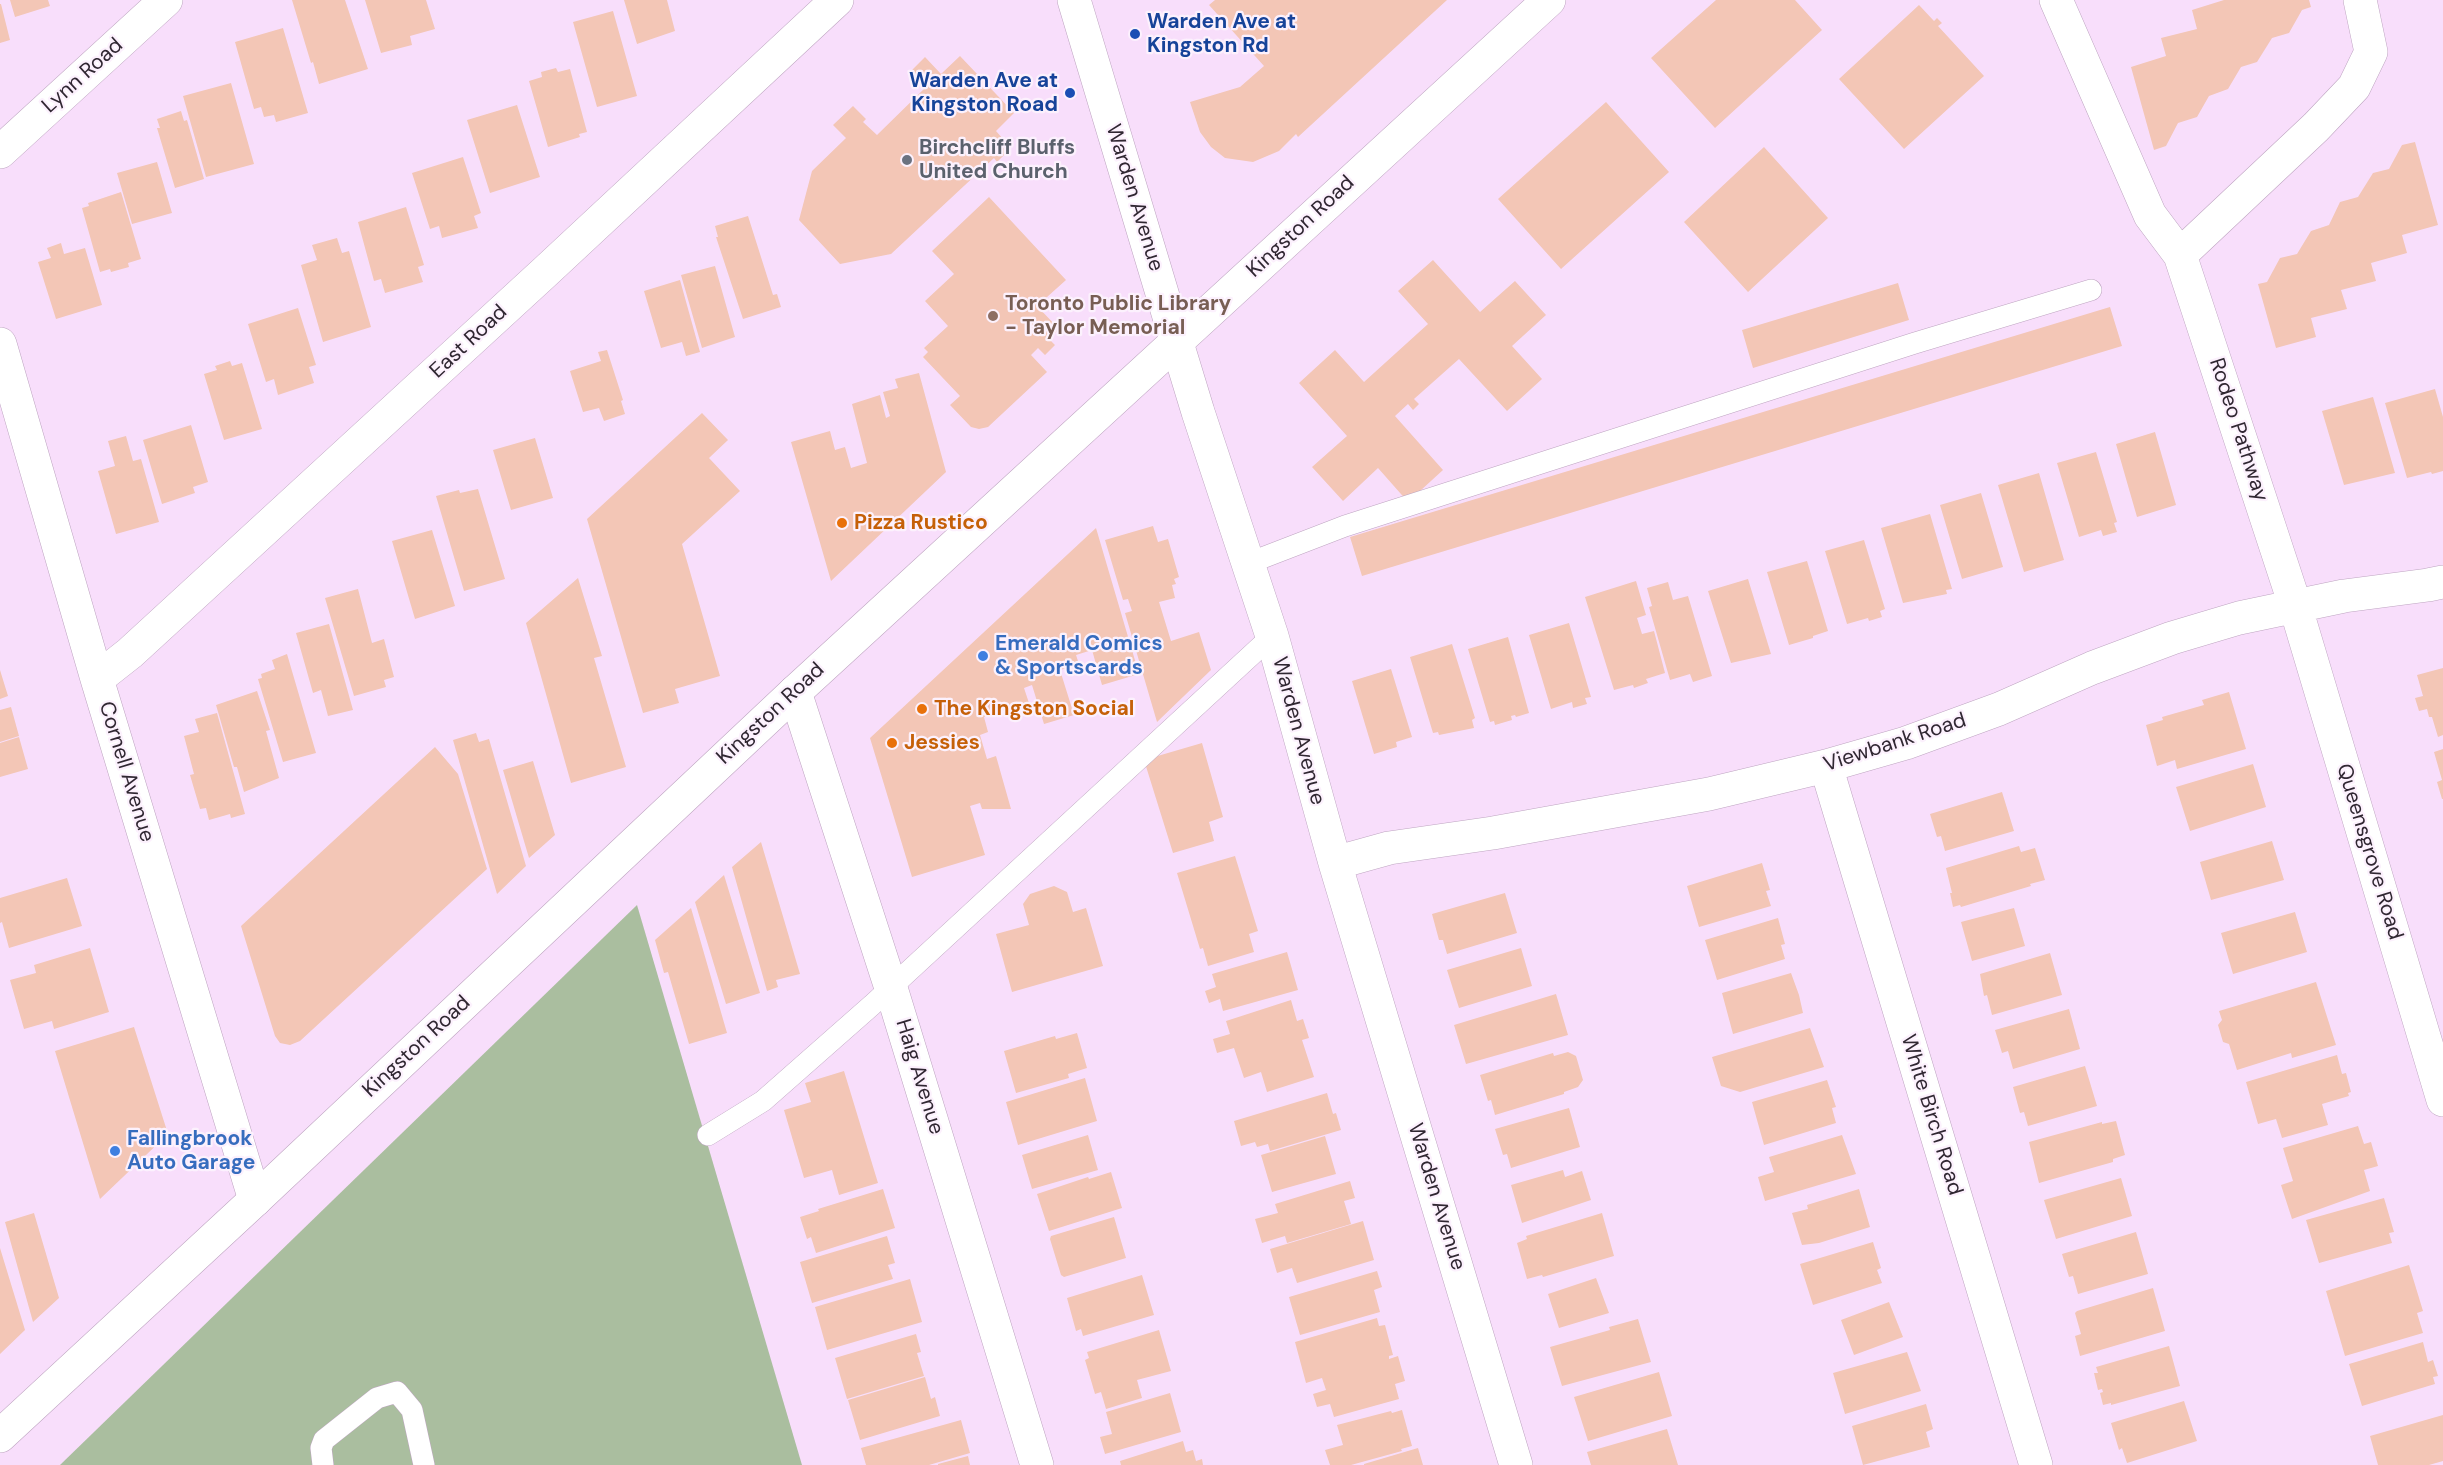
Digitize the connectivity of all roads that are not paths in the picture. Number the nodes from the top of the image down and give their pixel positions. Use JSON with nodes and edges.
{"nodes":[{"id":1,"x":166,"y":0,"type":"edge"},
{"id":2,"x":837,"y":0,"type":"edge"},
{"id":3,"x":1074,"y":0,"type":"edge"},
{"id":4,"x":1550,"y":0,"type":"edge"},
{"id":5,"x":2056,"y":0,"type":"edge"},
{"id":6,"x":2360,"y":0,"type":"edge"},
{"id":7,"x":0,"y":152,"type":"edge"},
{"id":8,"x":2180,"y":255,"type":"junction"},
{"id":9,"x":2091,"y":290,"type":"dead end"},
{"id":10,"x":1178,"y":343,"type":"junction"},
{"id":11,"x":0,"y":344,"type":"edge"},
{"id":12,"x":1249,"y":563,"type":"junction"},
{"id":13,"x":2443,"y":582,"type":"edge"},
{"id":14,"x":2295,"y":605,"type":"junction"},
{"id":15,"x":1272,"y":636,"type":"junction"},
{"id":16,"x":97,"y":679,"type":"junction"},
{"id":17,"x":795,"y":692,"type":"junction"},
{"id":18,"x":1826,"y":766,"type":"junction"},
{"id":19,"x":1335,"y":863,"type":"junction"},
{"id":20,"x":891,"y":988,"type":"junction"},
{"id":21,"x":2443,"y":1100,"type":"edge"},
{"id":22,"x":708,"y":1135,"type":"dead end"},
{"id":23,"x":255,"y":1200,"type":"junction"},
{"id":24,"x":0,"y":1436,"type":"edge"},
{"id":25,"x":323,"y":1465,"type":"edge"},
{"id":26,"x":424,"y":1465,"type":"edge"},
{"id":27,"x":1037,"y":1465,"type":"edge"},
{"id":28,"x":1516,"y":1465,"type":"edge"},
{"id":29,"x":2036,"y":1465,"type":"edge"}],
"edges":[{"from":1,"to":7,"type":"street","name":"Lynn Road"},
{"from":2,"to":16,"type":"street","name":"East Road"},
{"from":3,"to":10,"type":"street","name":"Warden Avenue"},
{"from":4,"to":10,"type":"street","name":"Kingston Road"},
{"from":5,"to":8,"type":"street","name":"Rodeo Pathway"},
{"from":6,"to":8,"type":"street"},
{"from":8,"to":14,"type":"street","name":"Rodeo Pathway"},
{"from":9,"to":12,"type":"lane"},
{"from":10,"to":12,"type":"street","name":"Warden Avenue"},
{"from":10,"to":17,"type":"street","name":"Kingston Road"},
{"from":11,"to":16,"type":"street","name":"Cornell Avenue"},
{"from":12,"to":15,"type":"street","name":"Warden Avenue"},
{"from":13,"to":14,"type":"street","name":"Viewbank Road"},
{"from":14,"to":18,"type":"street","name":"Viewbank Road"},
{"from":14,"to":21,"type":"street","name":"Queensgrove Road"},
{"from":15,"to":19,"type":"street","name":"Warden Avenue"},
{"from":15,"to":20,"type":"lane"},
{"from":16,"to":23,"type":"street","name":"Cornell Avenue"},
{"from":17,"to":20,"type":"street","name":"Haig Avenue"},
{"from":17,"to":23,"type":"street","name":"Kingston Road"},
{"from":18,"to":19,"type":"street","name":"Viewbank Road"},
{"from":18,"to":29,"type":"street","name":"White Birch Road"},
{"from":19,"to":28,"type":"street","name":"Warden Avenue"},
{"from":20,"to":22,"type":"lane"},
{"from":20,"to":27,"type":"street","name":"Haig Avenue"},
{"from":23,"to":24,"type":"street","name":"Kingston Road"},
{"from":25,"to":26,"type":"lane"}]}
